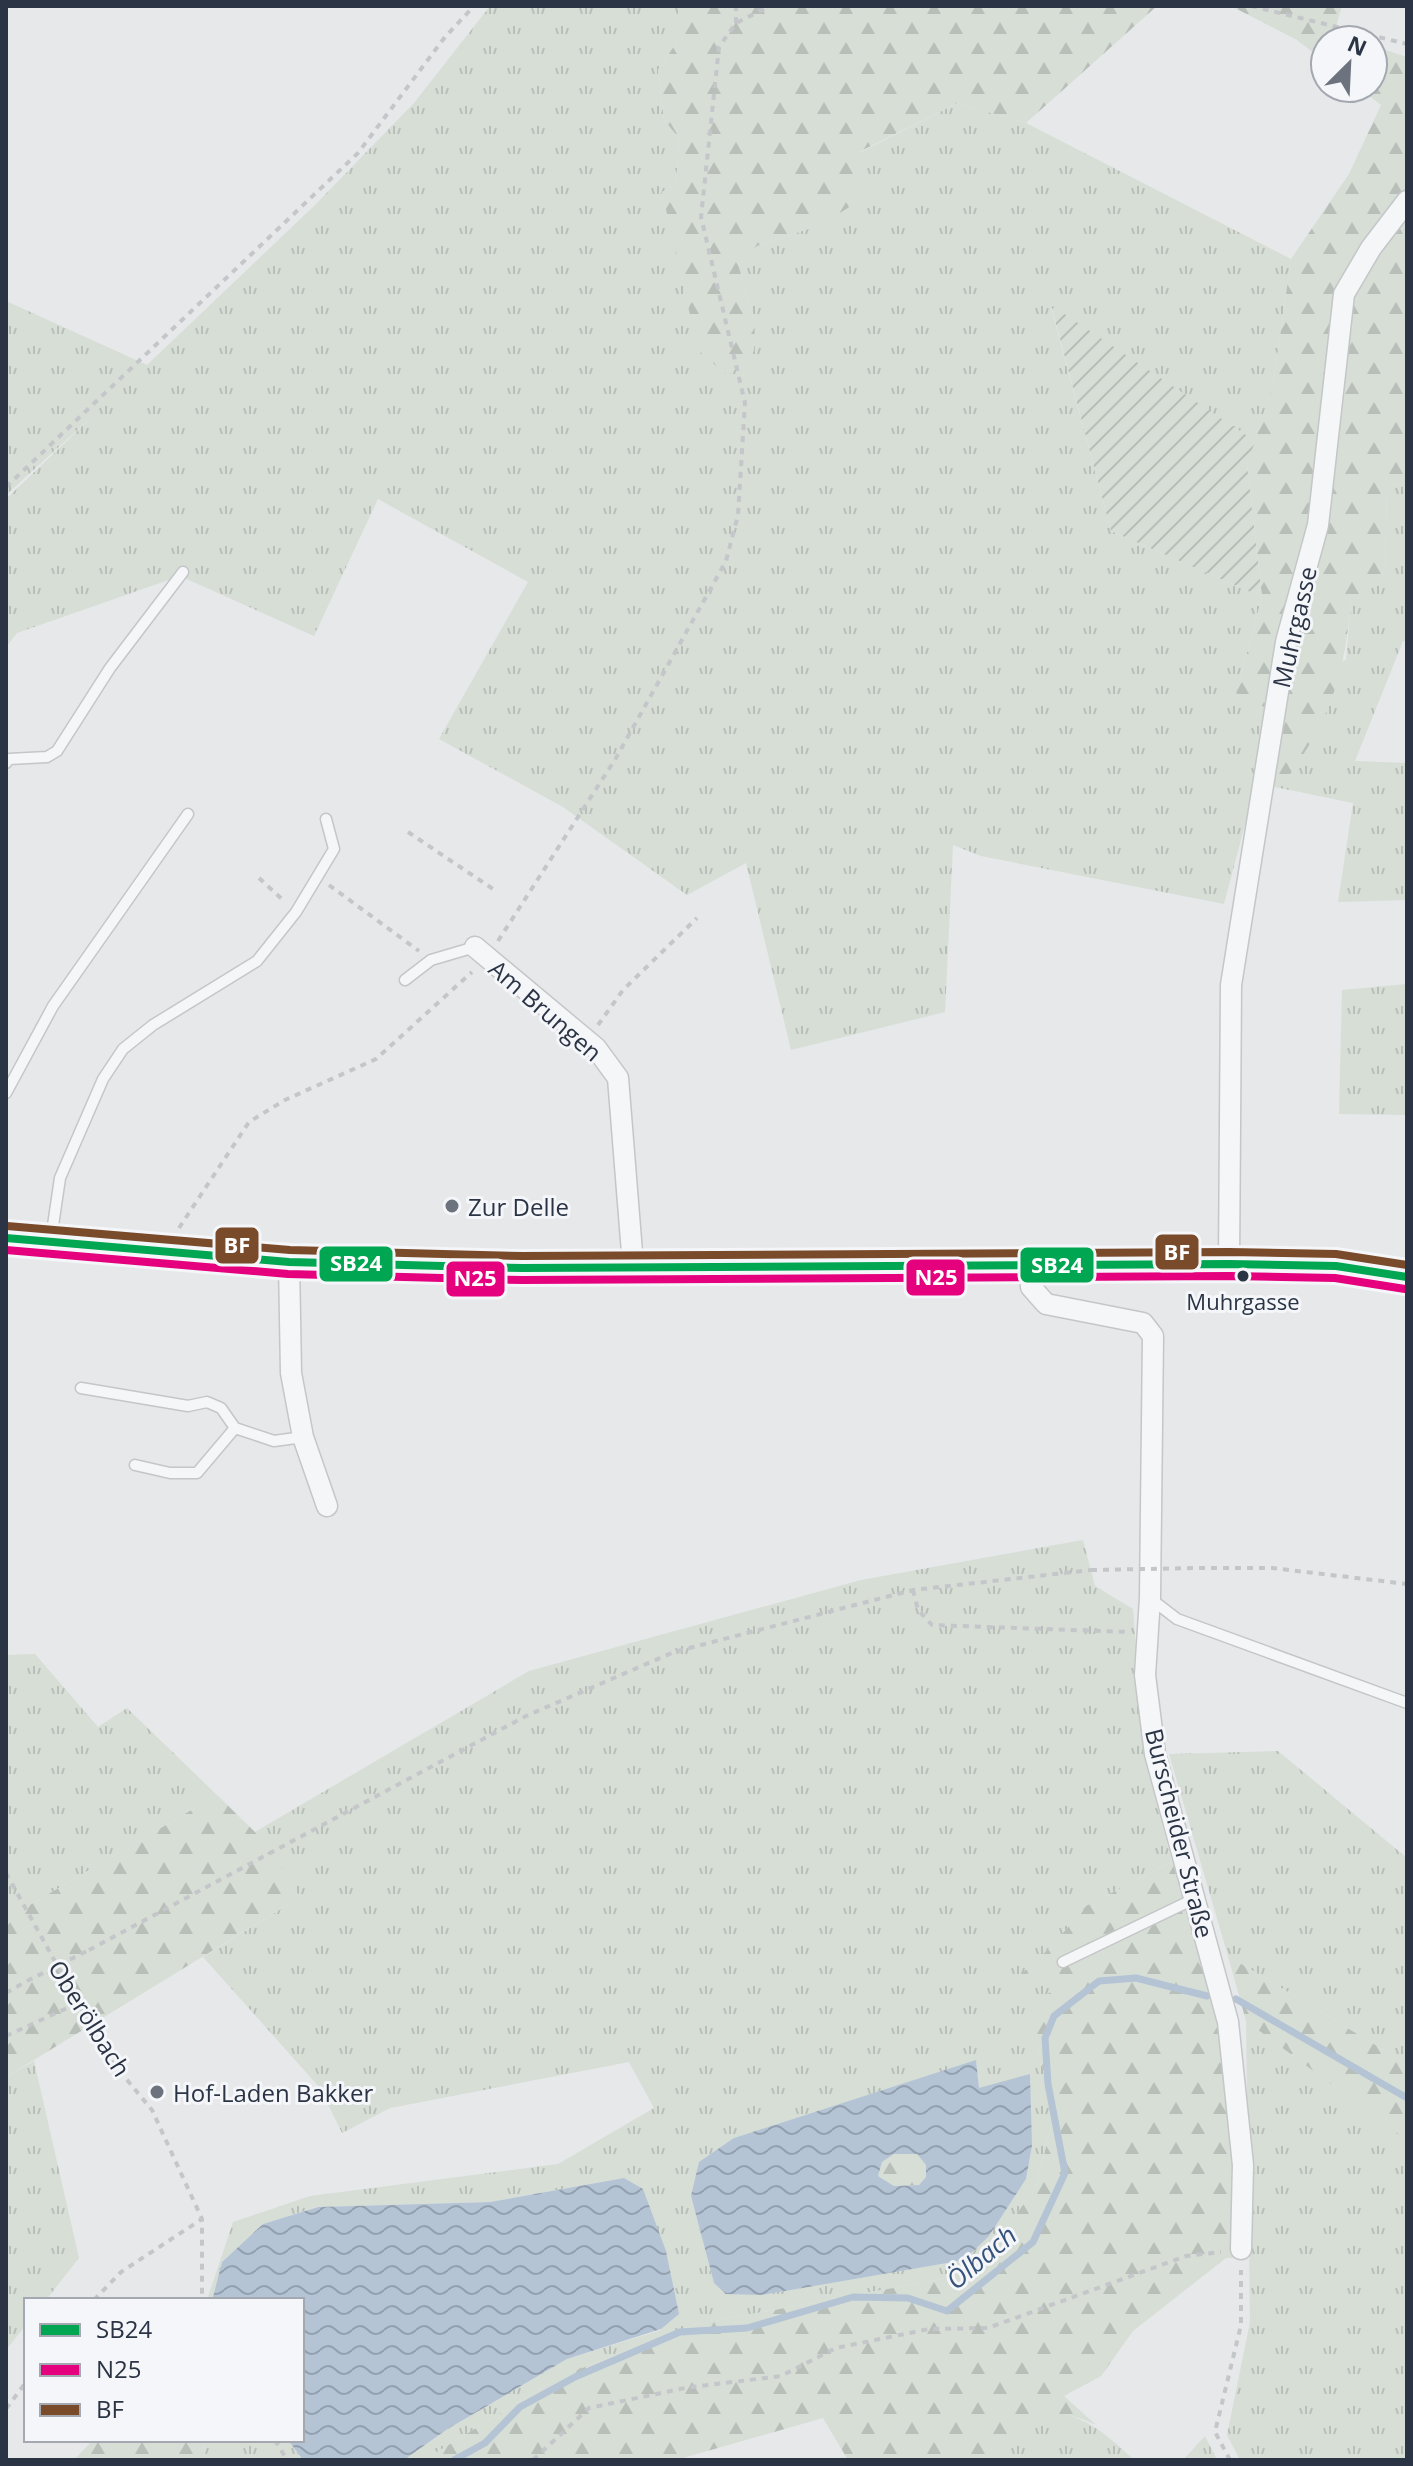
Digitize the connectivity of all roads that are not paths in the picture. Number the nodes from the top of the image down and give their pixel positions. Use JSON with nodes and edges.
{"nodes":[{"id":1,"x":1407,"y":201,"type":"edge"},
{"id":2,"x":183,"y":572,"type":"dead end"},
{"id":3,"x":6,"y":763,"type":"edge"},
{"id":4,"x":188,"y":814,"type":"dead end"},
{"id":5,"x":326,"y":819,"type":"dead end"},
{"id":6,"x":481,"y":953,"type":"joint"},
{"id":7,"x":405,"y":980,"type":"dead end"},
{"id":8,"x":6,"y":1093,"type":"edge"},
{"id":9,"x":6,"y":1238,"type":"edge"},
{"id":10,"x":50,"y":1243,"type":"junction"},
{"id":11,"x":289,"y":1262,"type":"junction"},
{"id":12,"x":1030,"y":1264,"type":"junction"},
{"id":13,"x":1229,"y":1264,"type":"junction"},
{"id":14,"x":633,"y":1265,"type":"junction"},
{"id":15,"x":1407,"y":1277,"type":"edge"},
{"id":16,"x":81,"y":1388,"type":"dead end"},
{"id":17,"x":235,"y":1428,"type":"junction"},
{"id":18,"x":303,"y":1437,"type":"junction"},
{"id":19,"x":135,"y":1465,"type":"dead end"},
{"id":20,"x":327,"y":1506,"type":"dead end"},
{"id":21,"x":1150,"y":1598,"type":"junction"},
{"id":22,"x":1407,"y":1703,"type":"edge"},
{"id":23,"x":1196,"y":1898,"type":"junction"},
{"id":24,"x":1063,"y":1962,"type":"dead end"},
{"id":25,"x":1241,"y":2249,"type":"road end"}],
"edges":[{"from":1,"to":13,"type":"street","name":"Muhrgasse"},
{"from":2,"to":3,"type":"lane"},
{"from":4,"to":8,"type":"lane"},
{"from":5,"to":10,"type":"lane"},
{"from":6,"to":7,"type":"lane"},
{"from":6,"to":14,"type":"street","name":"Am Brungen"},
{"from":9,"to":10,"type":"main road"},
{"from":10,"to":11,"type":"main road"},
{"from":11,"to":14,"type":"main road"},
{"from":11,"to":18,"type":"street"},
{"from":12,"to":13,"type":"main road"},
{"from":12,"to":14,"type":"main road"},
{"from":12,"to":21,"type":"street","name":"Burscheider Straße"},
{"from":13,"to":15,"type":"main road"},
{"from":16,"to":17,"type":"lane"},
{"from":17,"to":18,"type":"lane"},
{"from":17,"to":19,"type":"lane"},
{"from":18,"to":20,"type":"street"},
{"from":21,"to":22,"type":"lane"},
{"from":21,"to":23,"type":"street","name":"Burscheider Straße"},
{"from":23,"to":24,"type":"lane"},
{"from":23,"to":25,"type":"street","name":"Burscheider Straße"}]}
